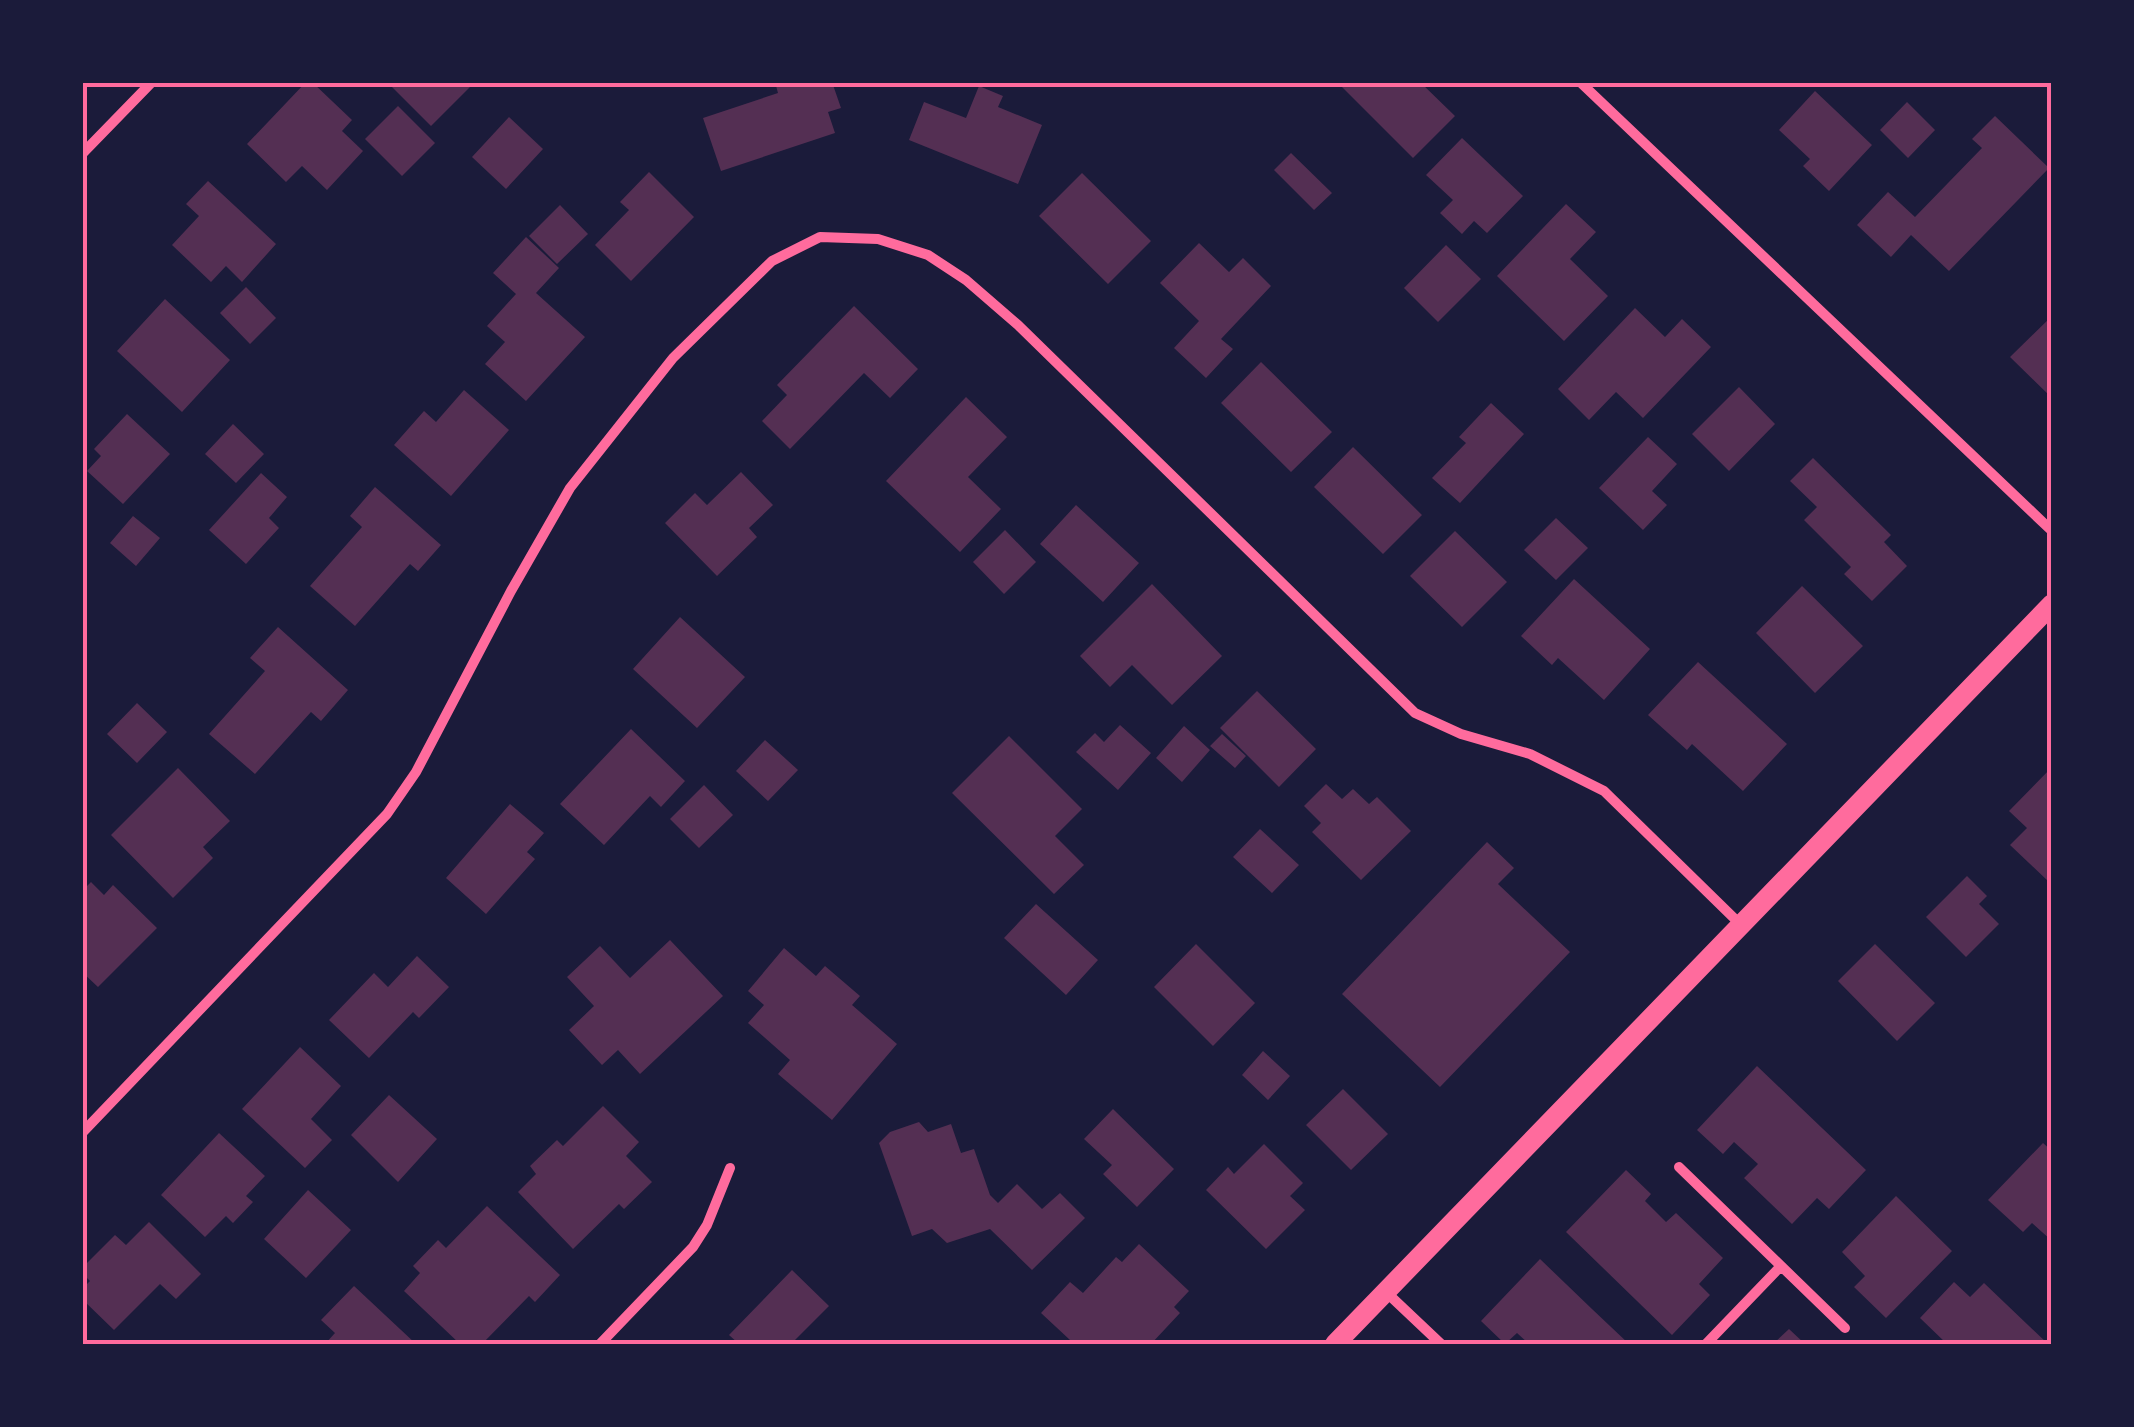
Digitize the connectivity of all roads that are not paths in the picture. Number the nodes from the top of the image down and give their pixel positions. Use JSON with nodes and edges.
{"nodes":[{"id":1,"x":152,"y":82,"type":"edge"},
{"id":2,"x":1580,"y":82,"type":"edge"},
{"id":3,"x":82,"y":154,"type":"edge"},
{"id":4,"x":2052,"y":531,"type":"edge"},
{"id":5,"x":2052,"y":604,"type":"edge"},
{"id":6,"x":1741,"y":925,"type":"junction"},
{"id":7,"x":82,"y":1132,"type":"edge"},
{"id":8,"x":1679,"y":1167,"type":"dead end"},
{"id":9,"x":730,"y":1168,"type":"dead end"},
{"id":10,"x":1781,"y":1266,"type":"junction"},
{"id":11,"x":1386,"y":1292,"type":"junction"},
{"id":12,"x":1844,"y":1328,"type":"dead end"},
{"id":13,"x":600,"y":1344,"type":"edge"},
{"id":14,"x":1335,"y":1344,"type":"edge"},
{"id":15,"x":1441,"y":1344,"type":"edge"},
{"id":16,"x":1706,"y":1344,"type":"edge"}],
"edges":[{"from":1,"to":3,"type":"street"},
{"from":2,"to":4,"type":"street"},
{"from":5,"to":6,"type":"main road"},
{"from":6,"to":7,"type":"street"},
{"from":6,"to":11,"type":"main road"},
{"from":8,"to":10,"type":"street"},
{"from":9,"to":13,"type":"street"},
{"from":10,"to":12,"type":"street"},
{"from":10,"to":16,"type":"street"},
{"from":11,"to":14,"type":"main road"},
{"from":11,"to":15,"type":"street"}]}
